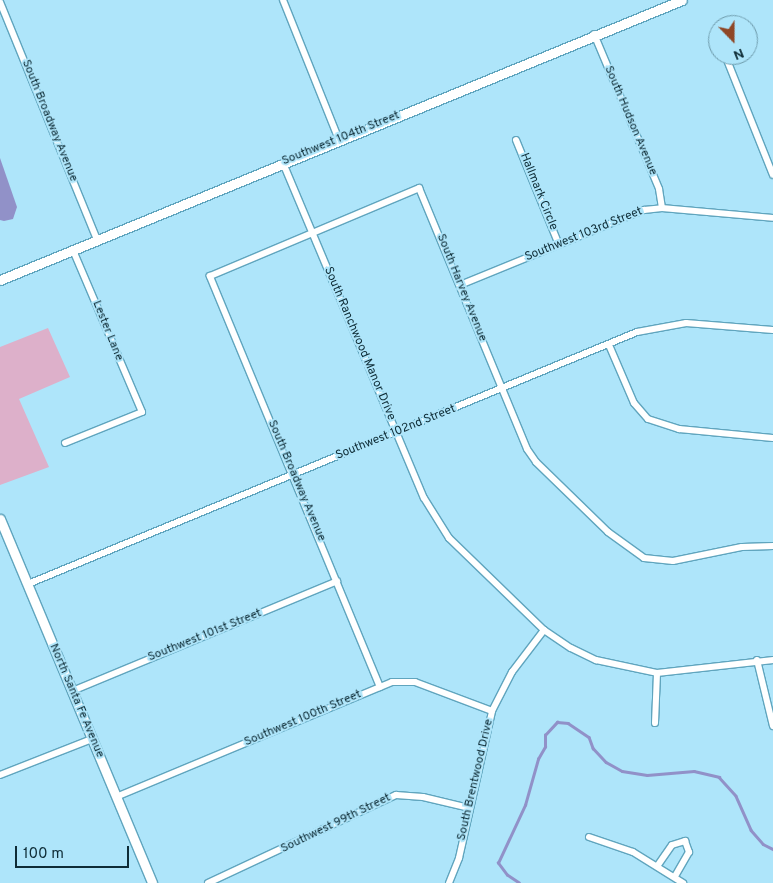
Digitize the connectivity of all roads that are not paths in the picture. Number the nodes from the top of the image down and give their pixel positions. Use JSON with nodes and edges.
{"nodes":[{"id":1,"x":283,"y":0,"type":"edge"},
{"id":2,"x":682,"y":0,"type":"edge"},
{"id":3,"x":0,"y":2,"type":"edge"},
{"id":4,"x":594,"y":34,"type":"junction"},
{"id":5,"x":729,"y":65,"type":"edge"},
{"id":6,"x":339,"y":140,"type":"junction"},
{"id":7,"x":516,"y":140,"type":"dead end"},
{"id":8,"x":283,"y":163,"type":"junction"},
{"id":9,"x":773,"y":174,"type":"edge"},
{"id":10,"x":662,"y":208,"type":"junction"},
{"id":11,"x":773,"y":218,"type":"edge"},
{"id":12,"x":313,"y":233,"type":"junction"},
{"id":13,"x":97,"y":240,"type":"junction"},
{"id":14,"x":559,"y":245,"type":"junction"},
{"id":15,"x":73,"y":250,"type":"junction"},
{"id":16,"x":0,"y":280,"type":"edge"},
{"id":17,"x":460,"y":285,"type":"junction"},
{"id":18,"x":773,"y":330,"type":"edge"},
{"id":19,"x":608,"y":345,"type":"junction"},
{"id":20,"x":502,"y":389,"type":"junction"},
{"id":21,"x":396,"y":432,"type":"junction"},
{"id":22,"x":773,"y":438,"type":"edge"},
{"id":23,"x":64,"y":443,"type":"dead end"},
{"id":24,"x":293,"y":475,"type":"junction"},
{"id":25,"x":0,"y":519,"type":"edge"},
{"id":26,"x":773,"y":546,"type":"edge"},
{"id":27,"x":337,"y":581,"type":"junction"},
{"id":28,"x":28,"y":584,"type":"junction"},
{"id":29,"x":544,"y":630,"type":"junction"},
{"id":30,"x":757,"y":660,"type":"junction"},
{"id":31,"x":773,"y":660,"type":"edge"},
{"id":32,"x":658,"y":673,"type":"junction"},
{"id":33,"x":380,"y":686,"type":"junction"},
{"id":34,"x":72,"y":691,"type":"junction"},
{"id":35,"x":492,"y":711,"type":"junction"},
{"id":36,"x":656,"y":723,"type":"dead end"},
{"id":37,"x":773,"y":726,"type":"edge"},
{"id":38,"x":92,"y":739,"type":"junction"},
{"id":39,"x":0,"y":776,"type":"edge"},
{"id":40,"x":116,"y":796,"type":"junction"},
{"id":41,"x":469,"y":808,"type":"junction"},
{"id":42,"x":589,"y":837,"type":"dead end"},
{"id":43,"x":658,"y":865,"type":"junction"},
{"id":44,"x":675,"y":876,"type":"junction"},
{"id":45,"x":149,"y":882,"type":"edge"},
{"id":46,"x":208,"y":883,"type":"edge"},
{"id":47,"x":449,"y":883,"type":"edge"},
{"id":48,"x":683,"y":883,"type":"edge"}],
"edges":[{"from":1,"to":6,"type":"street"},
{"from":2,"to":4,"type":"main road","name":"Southwest 104th Street"},
{"from":3,"to":13,"type":"street","name":"South Broadway Avenue"},
{"from":4,"to":6,"type":"main road","name":"Southwest 104th Street"},
{"from":4,"to":10,"type":"street","name":"South Hudson Avenue"},
{"from":5,"to":9,"type":"street"},
{"from":6,"to":8,"type":"main road","name":"Southwest 104th Street"},
{"from":7,"to":14,"type":"street","name":"Hallmark Circle"},
{"from":8,"to":12,"type":"street","name":"South Ranchwood Manor Drive"},
{"from":8,"to":13,"type":"main road","name":"Southwest 104th Street"},
{"from":10,"to":11,"type":"street","name":"Southwest 103rd Street"},
{"from":10,"to":14,"type":"street","name":"Southwest 103rd Street"},
{"from":12,"to":17,"type":"street","name":"South Harvey Avenue"},
{"from":12,"to":21,"type":"street","name":"South Ranchwood Manor Drive"},
{"from":12,"to":24,"type":"street","name":"South Broadway Avenue"},
{"from":13,"to":15,"type":"main road","name":"Southwest 104th Street"},
{"from":14,"to":17,"type":"street","name":"Southwest 103rd Street"},
{"from":15,"to":16,"type":"main road","name":"Southwest 104th Street"},
{"from":15,"to":23,"type":"street","name":"Lester Lane"},
{"from":17,"to":20,"type":"street","name":"South Harvey Avenue"},
{"from":18,"to":19,"type":"street","name":"Southwest 102nd Street"},
{"from":19,"to":20,"type":"street","name":"Southwest 102nd Street"},
{"from":19,"to":22,"type":"street"},
{"from":20,"to":21,"type":"street","name":"Southwest 102nd Street"},
{"from":20,"to":26,"type":"street"},
{"from":21,"to":24,"type":"street","name":"Southwest 102nd Street"},
{"from":21,"to":29,"type":"street","name":"South Ranchwood Manor Drive"},
{"from":24,"to":27,"type":"street","name":"South Broadway Avenue"},
{"from":24,"to":28,"type":"street","name":"Southwest 102nd Street"},
{"from":25,"to":28,"type":"main road","name":"North Santa Fe Avenue"},
{"from":27,"to":33,"type":"street","name":"South Broadway Avenue"},
{"from":27,"to":34,"type":"street","name":"Southwest 101st Street"},
{"from":28,"to":34,"type":"main road","name":"North Santa Fe Avenue"},
{"from":29,"to":32,"type":"street","name":"South Ranchwood Manor Drive"},
{"from":29,"to":35,"type":"street","name":"South Brentwood Drive"},
{"from":30,"to":31,"type":"street","name":"South Ranchwood Manor Drive"},
{"from":30,"to":32,"type":"street","name":"South Ranchwood Manor Drive"},
{"from":30,"to":37,"type":"street"},
{"from":32,"to":36,"type":"street"},
{"from":33,"to":35,"type":"street","name":"Southwest 100th Street"},
{"from":33,"to":40,"type":"street","name":"Southwest 100th Street"},
{"from":34,"to":38,"type":"main road","name":"North Santa Fe Avenue"},
{"from":35,"to":41,"type":"street","name":"South Brentwood Drive"},
{"from":38,"to":39,"type":"street"},
{"from":38,"to":40,"type":"main road","name":"North Santa Fe Avenue"},
{"from":40,"to":45,"type":"main road","name":"North Santa Fe Avenue"},
{"from":41,"to":46,"type":"street","name":"Southwest 99th Street"},
{"from":41,"to":47,"type":"street","name":"South Brentwood Drive"},
{"from":42,"to":43,"type":"street"},
{"from":43,"to":44,"type":"street"},
{"from":43,"to":44,"type":"street"},
{"from":44,"to":48,"type":"street"}]}
